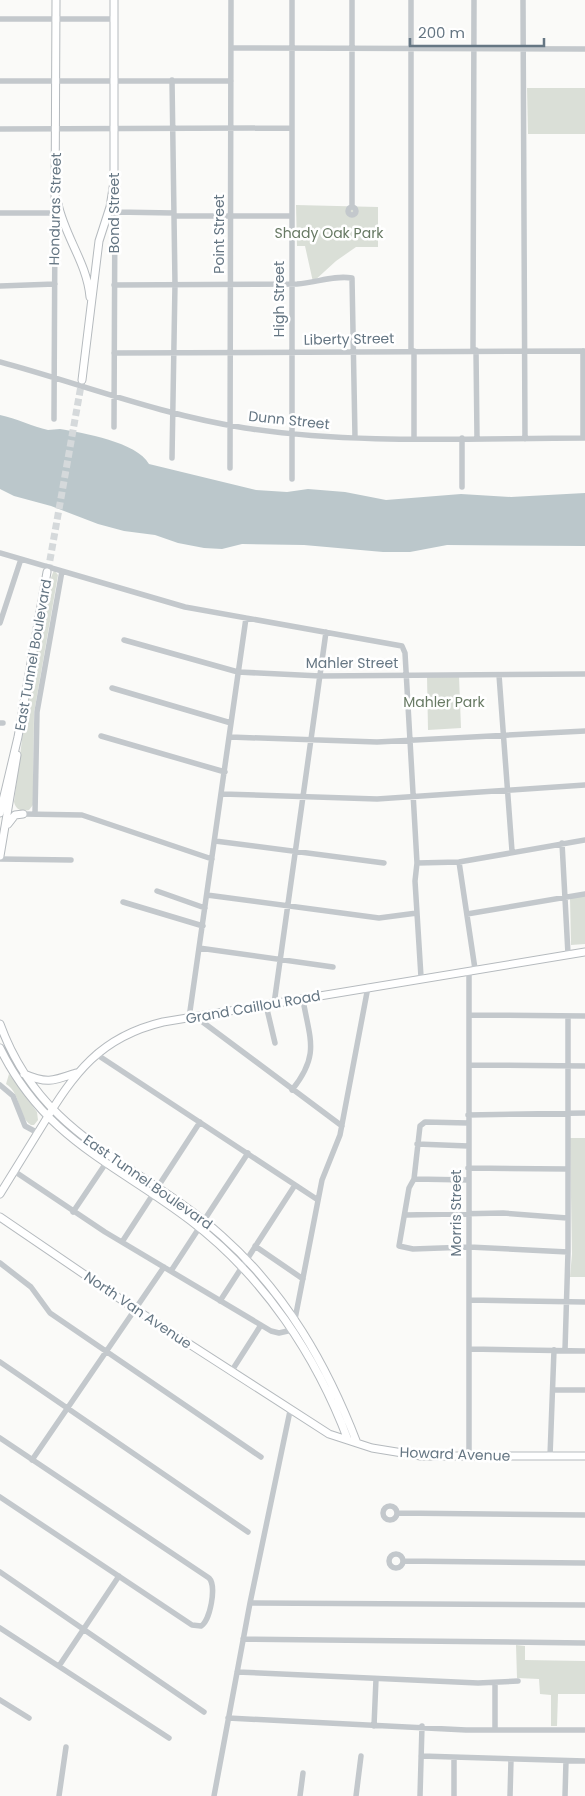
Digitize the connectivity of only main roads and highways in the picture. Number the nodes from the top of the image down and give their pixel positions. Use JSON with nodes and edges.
{"nodes":[{"id":1,"x":56,"y":0,"type":"edge"},
{"id":2,"x":114,"y":0,"type":"edge"},
{"id":3,"x":56,"y":190,"type":"junction"},
{"id":4,"x":55,"y":213,"type":"road end"},
{"id":5,"x":91,"y":315,"type":"junction"},
{"id":6,"x":82,"y":380,"type":"tunnel mouth"},
{"id":7,"x":48,"y":572,"type":"tunnel mouth"},
{"id":8,"x":18,"y":737,"type":"junction"},
{"id":9,"x":10,"y":799,"type":"junction"},
{"id":10,"x":0,"y":813,"type":"edge"},
{"id":11,"x":5,"y":829,"type":"junction"},
{"id":12,"x":0,"y":858,"type":"edge"},
{"id":13,"x":585,"y":952,"type":"edge"},
{"id":14,"x":0,"y":1024,"type":"edge"},
{"id":15,"x":0,"y":1048,"type":"edge"},
{"id":16,"x":23,"y":1073,"type":"junction"},
{"id":17,"x":76,"y":1073,"type":"junction"},
{"id":18,"x":52,"y":1110,"type":"junction"},
{"id":19,"x":47,"y":1118,"type":"junction"},
{"id":20,"x":0,"y":1194,"type":"edge"},
{"id":21,"x":0,"y":1217,"type":"edge"},
{"id":22,"x":276,"y":1402,"type":"joint"},
{"id":23,"x":348,"y":1440,"type":"junction"},
{"id":24,"x":357,"y":1443,"type":"junction"},
{"id":25,"x":585,"y":1456,"type":"edge"}],
"edges":[{"from":1,"to":3,"type":"main road","name":"Honduras Street"},
{"from":2,"to":5,"type":"main road","name":"Bond Street"},
{"from":3,"to":4,"type":"main road","name":"Honduras Street"},
{"from":3,"to":5,"type":"main road"},
{"from":5,"to":6,"type":"main road"},
{"from":7,"to":8,"type":"main road","name":"East Tunnel Boulevard"},
{"from":8,"to":9,"type":"main road","name":"East Tunnel Boulevard"},
{"from":8,"to":10,"type":"main road","name":"East Tunnel Boulevard"},
{"from":9,"to":11,"type":"main road","name":"East Tunnel Boulevard"},
{"from":9,"to":11,"type":"main road"},
{"from":11,"to":12,"type":"main road","name":"East Tunnel Boulevard"},
{"from":13,"to":17,"type":"main road","name":"Grand Caillou Road"},
{"from":14,"to":16,"type":"main road","name":"East Tunnel Boulevard"},
{"from":15,"to":19,"type":"main road","name":"East Tunnel Boulevard"},
{"from":16,"to":17,"type":"main road"},
{"from":16,"to":18,"type":"main road","name":"East Tunnel Boulevard"},
{"from":17,"to":18,"type":"main road","name":"Grand Caillou Road"},
{"from":18,"to":19,"type":"main road","name":"Grand Caillou Road"},
{"from":18,"to":24,"type":"main road","name":"East Tunnel Boulevard"},
{"from":19,"to":20,"type":"main road","name":"Grand Caillou Road"},
{"from":19,"to":23,"type":"main road","name":"East Tunnel Boulevard"},
{"from":21,"to":22,"type":"main road","name":"North Van Avenue"},
{"from":22,"to":23,"type":"main road","name":"Howard Avenue"},
{"from":23,"to":24,"type":"main road","name":"Howard Avenue"},
{"from":24,"to":25,"type":"main road","name":"Howard Avenue"}]}
